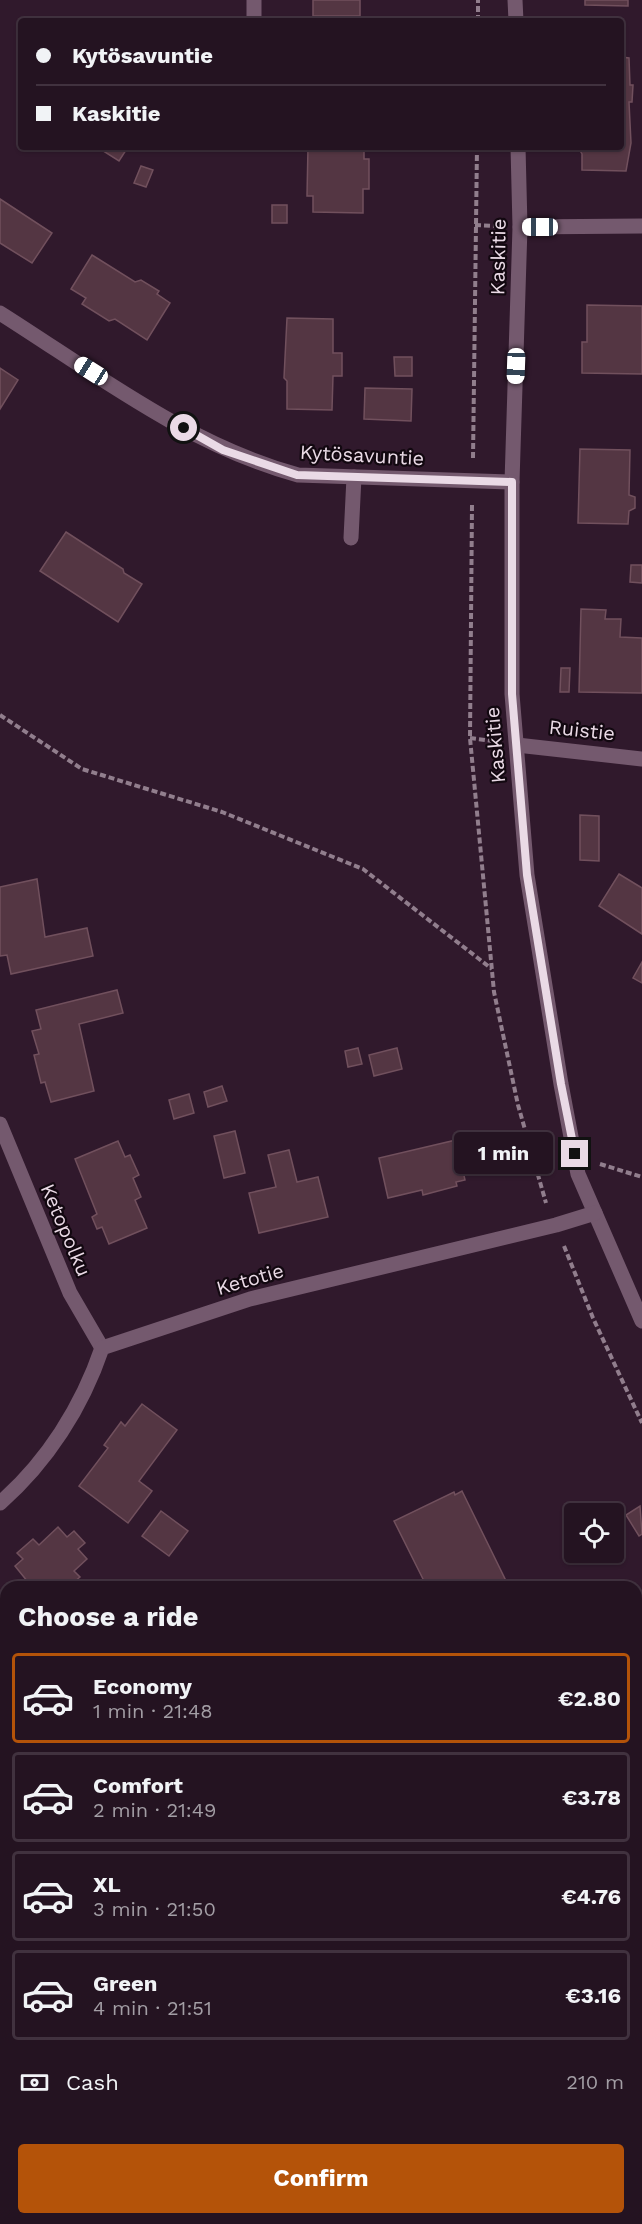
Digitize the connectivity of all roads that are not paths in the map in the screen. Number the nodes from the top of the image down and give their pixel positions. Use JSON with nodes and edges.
{"nodes":[{"id":1,"x":254,"y":0,"type":"edge"},
{"id":2,"x":515,"y":0,"type":"edge"},
{"id":3,"x":254,"y":18,"type":"edge"},
{"id":4,"x":516,"y":18,"type":"edge"},
{"id":5,"x":518,"y":150,"type":"edge"},
{"id":6,"x":642,"y":226,"type":"edge"},
{"id":7,"x":520,"y":227,"type":"junction"},
{"id":8,"x":0,"y":313,"type":"edge"},
{"id":9,"x":354,"y":477,"type":"junction"},
{"id":10,"x":512,"y":482,"type":"junction"},
{"id":11,"x":351,"y":538,"type":"dead end"},
{"id":12,"x":517,"y":745,"type":"junction"},
{"id":13,"x":642,"y":759,"type":"edge"},
{"id":14,"x":0,"y":1124,"type":"edge"},
{"id":15,"x":595,"y":1213,"type":"junction"},
{"id":16,"x":642,"y":1321,"type":"edge"},
{"id":17,"x":102,"y":1348,"type":"junction"},
{"id":18,"x":0,"y":1503,"type":"edge"}],
"edges":[{"from":1,"to":3,"type":"street"},
{"from":2,"to":4,"type":"street"},
{"from":5,"to":7,"type":"street","name":"Kaskitie"},
{"from":6,"to":7,"type":"street"},
{"from":7,"to":10,"type":"street","name":"Kaskitie"},
{"from":8,"to":9,"type":"street","name":"Kytösavuntie"},
{"from":9,"to":10,"type":"street","name":"Kytösavuntie"},
{"from":9,"to":11,"type":"street"},
{"from":10,"to":12,"type":"street","name":"Kaskitie"},
{"from":12,"to":13,"type":"street","name":"Ruistie"},
{"from":12,"to":15,"type":"street","name":"Kaskitie"},
{"from":14,"to":17,"type":"street","name":"Ketopolku"},
{"from":15,"to":16,"type":"street","name":"Kaskitie"},
{"from":15,"to":17,"type":"street","name":"Ketotie"},
{"from":17,"to":18,"type":"street"}]}
